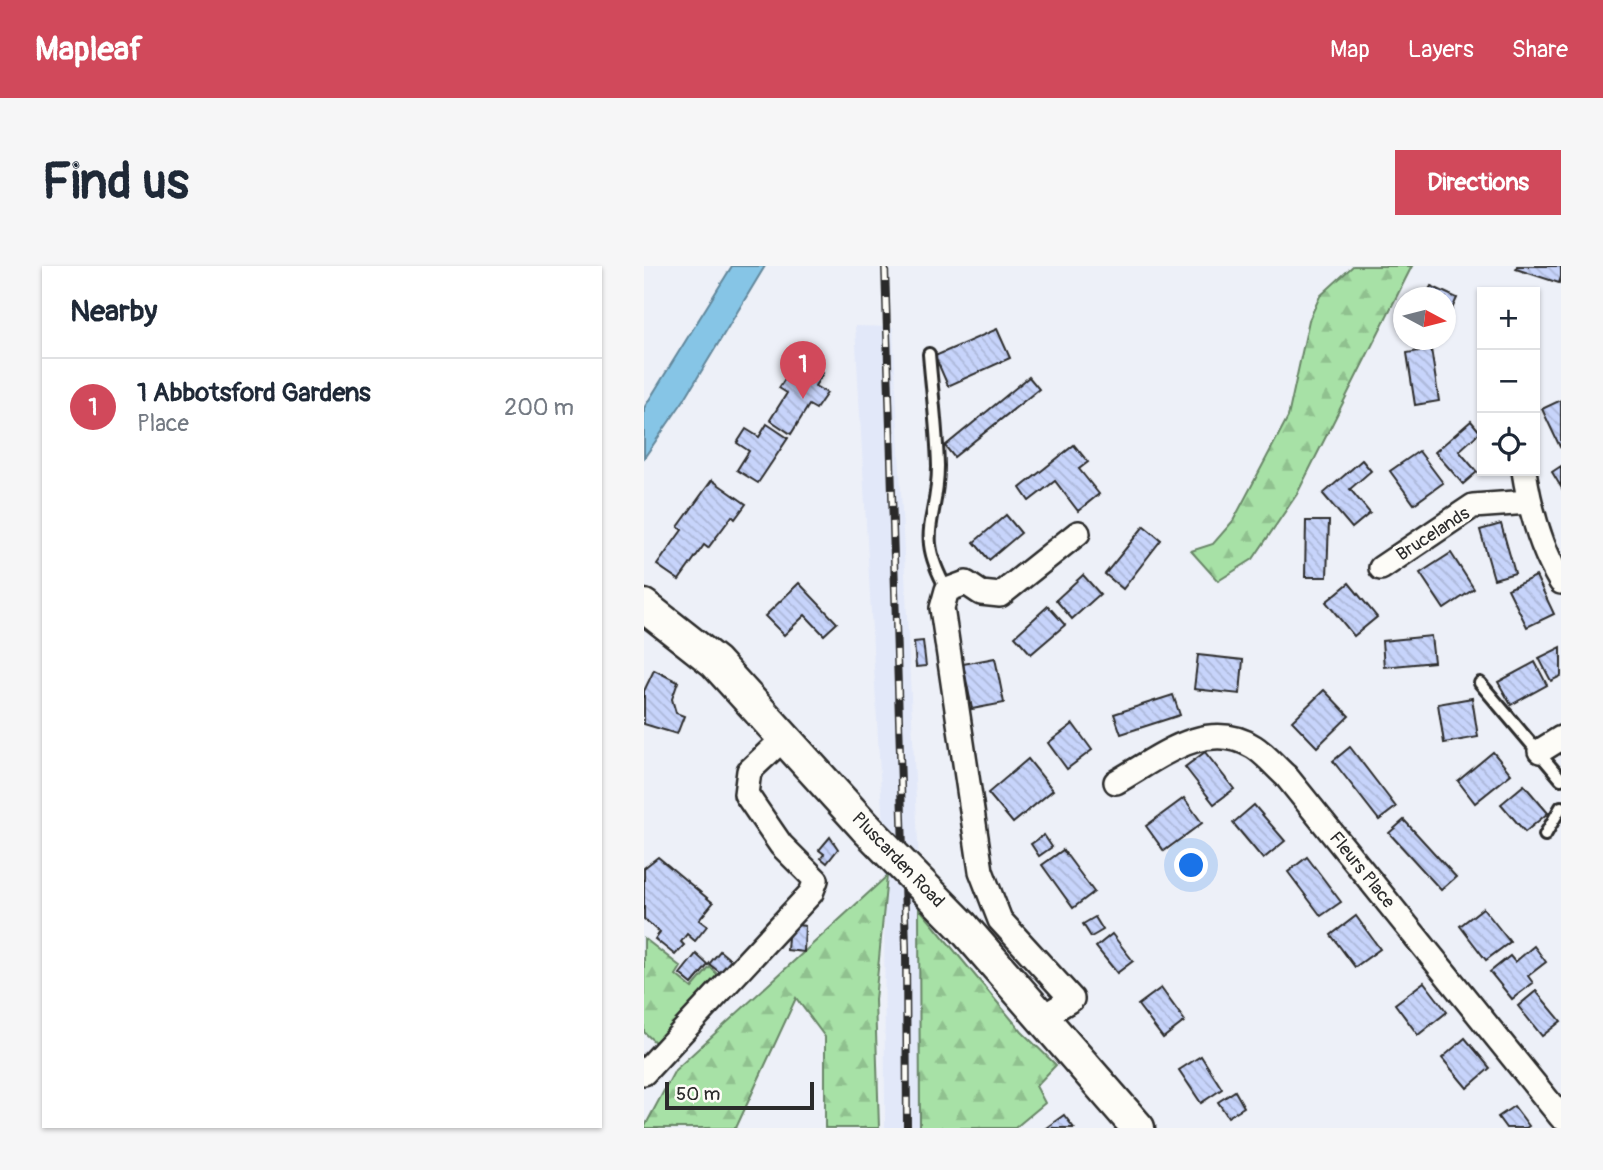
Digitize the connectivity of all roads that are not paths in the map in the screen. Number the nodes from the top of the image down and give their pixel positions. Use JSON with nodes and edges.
{"nodes":[{"id":1,"x":929,"y":354,"type":"dead end"},
{"id":2,"x":1525,"y":476,"type":"edge"},
{"id":3,"x":1529,"y":502,"type":"junction"},
{"id":4,"x":1078,"y":533,"type":"dead end"},
{"id":5,"x":1381,"y":568,"type":"dead end"},
{"id":6,"x":1561,"y":582,"type":"edge"},
{"id":7,"x":947,"y":590,"type":"junction"},
{"id":8,"x":644,"y":606,"type":"edge"},
{"id":9,"x":1480,"y":683,"type":"dead end"},
{"id":10,"x":784,"y":738,"type":"junction"},
{"id":11,"x":1561,"y":738,"type":"edge"},
{"id":12,"x":1540,"y":751,"type":"junction"},
{"id":13,"x":1561,"y":779,"type":"edge"},
{"id":14,"x":1116,"y":782,"type":"dead end"},
{"id":15,"x":1561,"y":807,"type":"edge"},
{"id":16,"x":1545,"y":835,"type":"dead end"},
{"id":17,"x":1044,"y":1016,"type":"junction"},
{"id":18,"x":644,"y":1073,"type":"edge"},
{"id":19,"x":1561,"y":1117,"type":"edge"},
{"id":20,"x":1138,"y":1128,"type":"edge"}],
"edges":[{"from":1,"to":7,"type":"lane"},
{"from":2,"to":3,"type":"street"},
{"from":3,"to":5,"type":"street","name":"Brucelands"},
{"from":3,"to":6,"type":"street"},
{"from":4,"to":7,"type":"street"},
{"from":7,"to":17,"type":"street"},
{"from":8,"to":10,"type":"main road","name":"Pluscarden Road"},
{"from":9,"to":12,"type":"lane"},
{"from":10,"to":17,"type":"main road","name":"Pluscarden Road","bridge":true},
{"from":10,"to":18,"type":"street"},
{"from":11,"to":12,"type":"street"},
{"from":12,"to":13,"type":"lane"},
{"from":14,"to":19,"type":"street","name":"Fleurs Place"},
{"from":15,"to":16,"type":"lane"},
{"from":17,"to":20,"type":"main road","name":"Pluscarden Road"}]}
